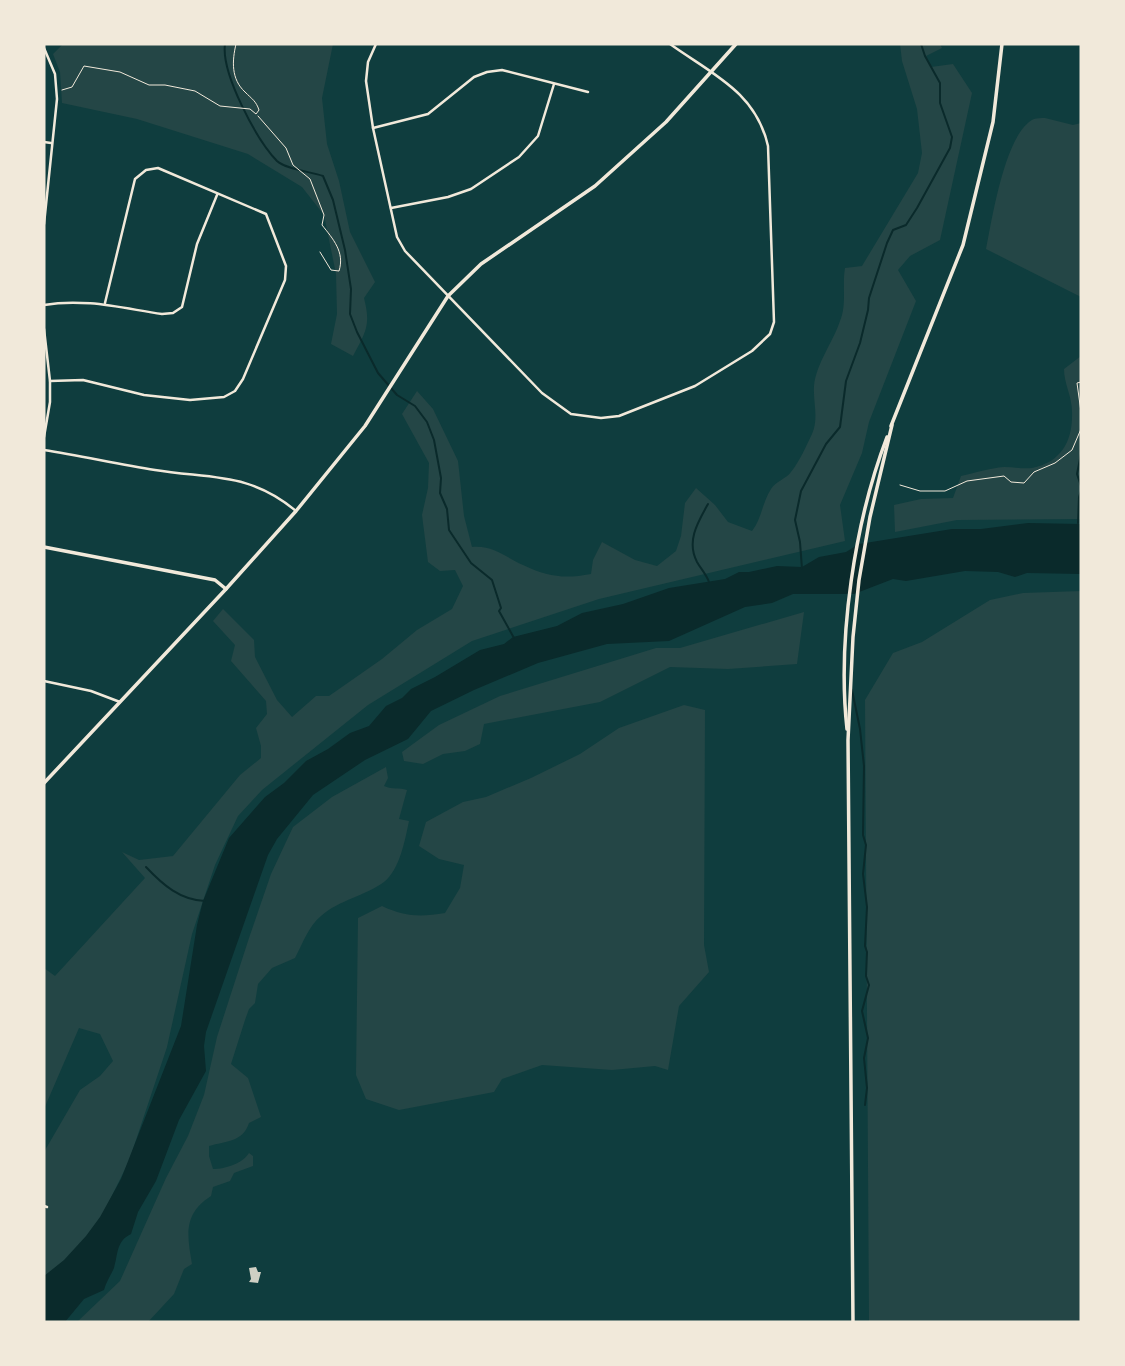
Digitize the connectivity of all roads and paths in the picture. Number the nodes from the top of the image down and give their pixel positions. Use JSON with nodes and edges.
{"nodes":[{"id":1,"x":236,"y":44,"type":"edge"},
{"id":2,"x":376,"y":44,"type":"edge"},
{"id":3,"x":670,"y":44,"type":"edge"},
{"id":4,"x":736,"y":44,"type":"edge"},
{"id":5,"x":1002,"y":44,"type":"edge"},
{"id":6,"x":44,"y":48,"type":"edge"},
{"id":7,"x":710,"y":72,"type":"junction"},
{"id":8,"x":554,"y":85,"type":"junction"},
{"id":9,"x":56,"y":91,"type":"junction"},
{"id":10,"x":588,"y":92,"type":"dead end"},
{"id":11,"x":256,"y":114,"type":"junction"},
{"id":12,"x":373,"y":128,"type":"junction"},
{"id":13,"x":44,"y":142,"type":"edge"},
{"id":14,"x":51,"y":143,"type":"junction"},
{"id":15,"x":217,"y":195,"type":"junction"},
{"id":16,"x":391,"y":208,"type":"junction"},
{"id":17,"x":44,"y":224,"type":"edge"},
{"id":18,"x":320,"y":253,"type":"dead end"},
{"id":19,"x":448,"y":296,"type":"junction"},
{"id":20,"x":105,"y":303,"type":"junction"},
{"id":21,"x":44,"y":305,"type":"edge"},
{"id":22,"x":44,"y":329,"type":"edge"},
{"id":23,"x":45,"y":346,"type":"edge"},
{"id":24,"x":50,"y":381,"type":"junction"},
{"id":25,"x":1081,"y":383,"type":"edge"},
{"id":26,"x":1081,"y":412,"type":"edge"},
{"id":27,"x":892,"y":425,"type":"junction"},
{"id":28,"x":1081,"y":429,"type":"edge"},
{"id":29,"x":44,"y":437,"type":"edge"},
{"id":30,"x":44,"y":450,"type":"edge"},
{"id":31,"x":900,"y":485,"type":"dead end"},
{"id":32,"x":296,"y":511,"type":"junction"},
{"id":33,"x":44,"y":547,"type":"edge"},
{"id":34,"x":226,"y":589,"type":"junction"},
{"id":35,"x":44,"y":681,"type":"edge"},
{"id":36,"x":120,"y":702,"type":"junction"},
{"id":37,"x":848,"y":709,"type":"junction"},
{"id":38,"x":44,"y":783,"type":"edge"},
{"id":39,"x":853,"y":1322,"type":"edge"}],
"edges":[{"from":1,"to":11,"type":"path"},
{"from":2,"to":12,"type":"street"},
{"from":3,"to":7,"type":"street"},
{"from":4,"to":7,"type":"main road"},
{"from":5,"to":27,"type":"main road"},
{"from":6,"to":9,"type":"street"},
{"from":7,"to":19,"type":"main road"},
{"from":7,"to":19,"type":"street"},
{"from":8,"to":10,"type":"street"},
{"from":8,"to":12,"type":"street"},
{"from":8,"to":16,"type":"street"},
{"from":9,"to":11,"type":"path"},
{"from":9,"to":14,"type":"street"},
{"from":11,"to":18,"type":"path"},
{"from":12,"to":16,"type":"street"},
{"from":13,"to":14,"type":"street"},
{"from":14,"to":17,"type":"street"},
{"from":15,"to":20,"type":"street"},
{"from":15,"to":20,"type":"street"},
{"from":15,"to":24,"type":"street"},
{"from":16,"to":19,"type":"street"},
{"from":19,"to":32,"type":"main road"},
{"from":20,"to":21,"type":"street"},
{"from":22,"to":23,"type":"street"},
{"from":23,"to":24,"type":"street"},
{"from":24,"to":29,"type":"street"},
{"from":25,"to":26,"type":"path"},
{"from":27,"to":37,"type":"main road"},
{"from":27,"to":37,"type":"main road"},
{"from":28,"to":31,"type":"path"},
{"from":30,"to":32,"type":"street"},
{"from":32,"to":34,"type":"main road"},
{"from":33,"to":34,"type":"main road"},
{"from":34,"to":36,"type":"main road"},
{"from":35,"to":36,"type":"street"},
{"from":36,"to":38,"type":"main road"},
{"from":37,"to":39,"type":"main road"}]}
